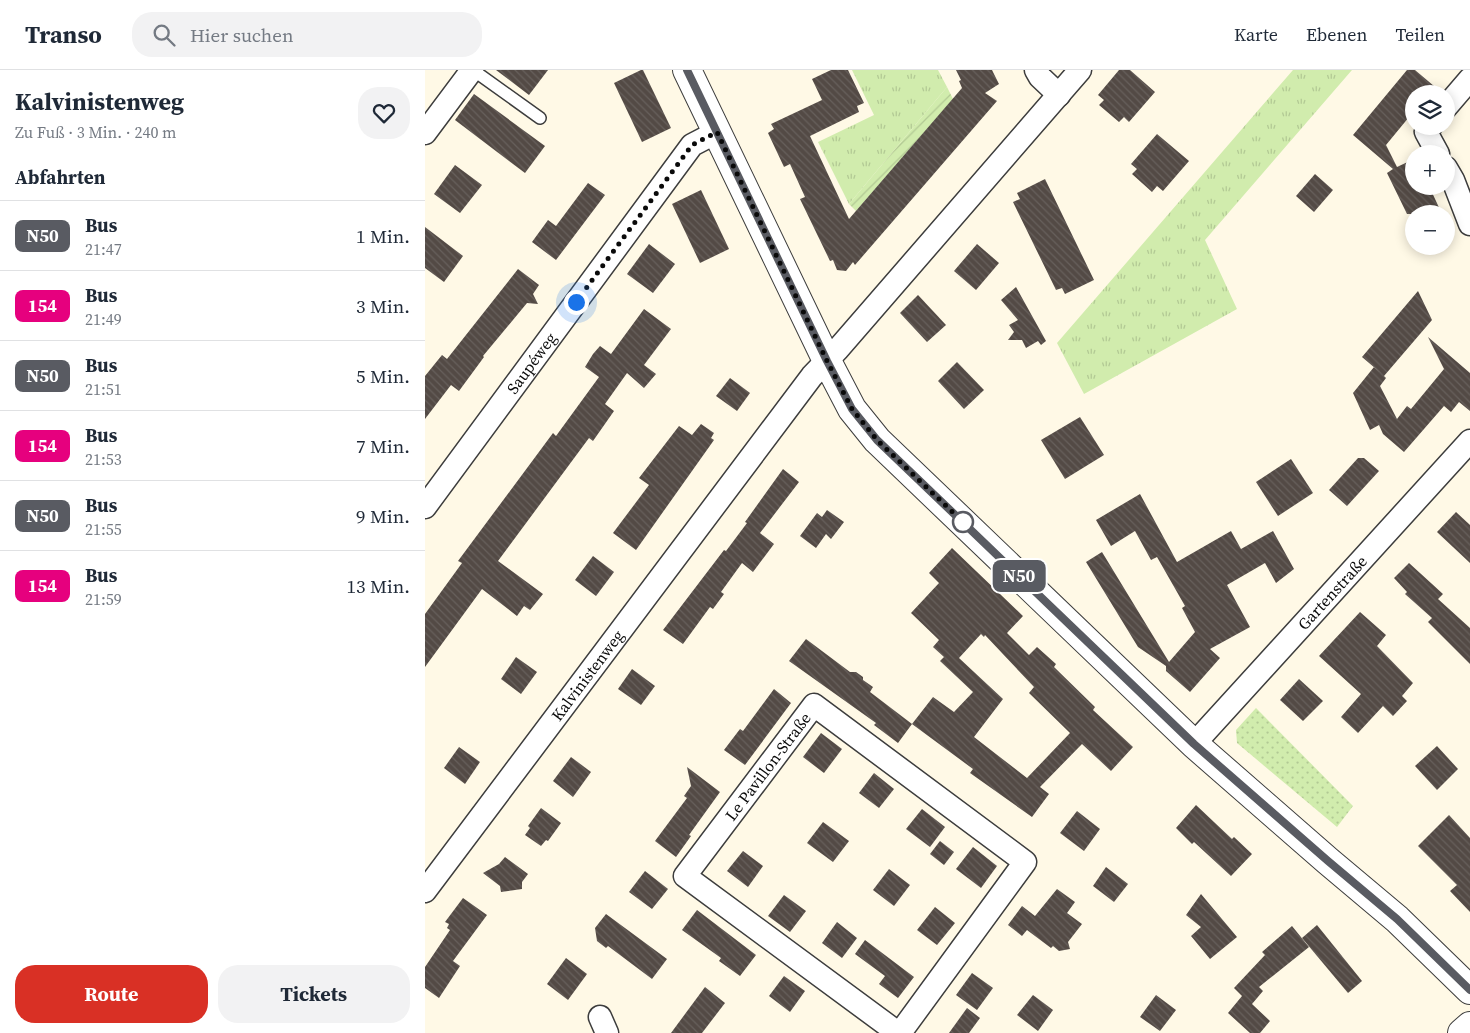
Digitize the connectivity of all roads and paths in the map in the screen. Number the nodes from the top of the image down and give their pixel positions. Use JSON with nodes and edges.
{"nodes":[{"id":1,"x":472,"y":70,"type":"edge"},
{"id":2,"x":687,"y":70,"type":"edge"},
{"id":3,"x":1036,"y":70,"type":"edge"},
{"id":4,"x":1080,"y":70,"type":"edge"},
{"id":5,"x":1470,"y":79,"type":"edge"},
{"id":6,"x":1059,"y":94,"type":"junction"},
{"id":7,"x":1455,"y":97,"type":"edge"},
{"id":8,"x":540,"y":118,"type":"dead end"},
{"id":9,"x":717,"y":132,"type":"junction"},
{"id":10,"x":425,"y":133,"type":"edge"},
{"id":11,"x":1455,"y":185,"type":"edge"},
{"id":12,"x":1470,"y":224,"type":"edge"},
{"id":13,"x":827,"y":361,"type":"junction"},
{"id":14,"x":1470,"y":441,"type":"edge"},
{"id":15,"x":425,"y":507,"type":"edge"},
{"id":16,"x":1194,"y":744,"type":"junction"},
{"id":17,"x":425,"y":891,"type":"edge"},
{"id":18,"x":1470,"y":990,"type":"edge"},
{"id":19,"x":899,"y":1033,"type":"edge"}],
"edges":[{"from":1,"to":8,"type":"lane"},
{"from":1,"to":10,"type":"street"},
{"from":2,"to":9,"type":"street"},
{"from":3,"to":6,"type":"street"},
{"from":4,"to":6,"type":"street","name":"Kalvinistenweg"},
{"from":5,"to":7,"type":"street"},
{"from":6,"to":13,"type":"street","name":"Kalvinistenweg"},
{"from":9,"to":13,"type":"street"},
{"from":9,"to":15,"type":"street","name":"Saupéweg"},
{"from":11,"to":12,"type":"street"},
{"from":13,"to":16,"type":"street"},
{"from":13,"to":17,"type":"street","name":"Kalvinistenweg"},
{"from":14,"to":16,"type":"street","name":"Gartenstraße"},
{"from":16,"to":18,"type":"street"},
{"from":19,"to":19,"type":"street","name":"Le Pavillon-Straße"}]}
